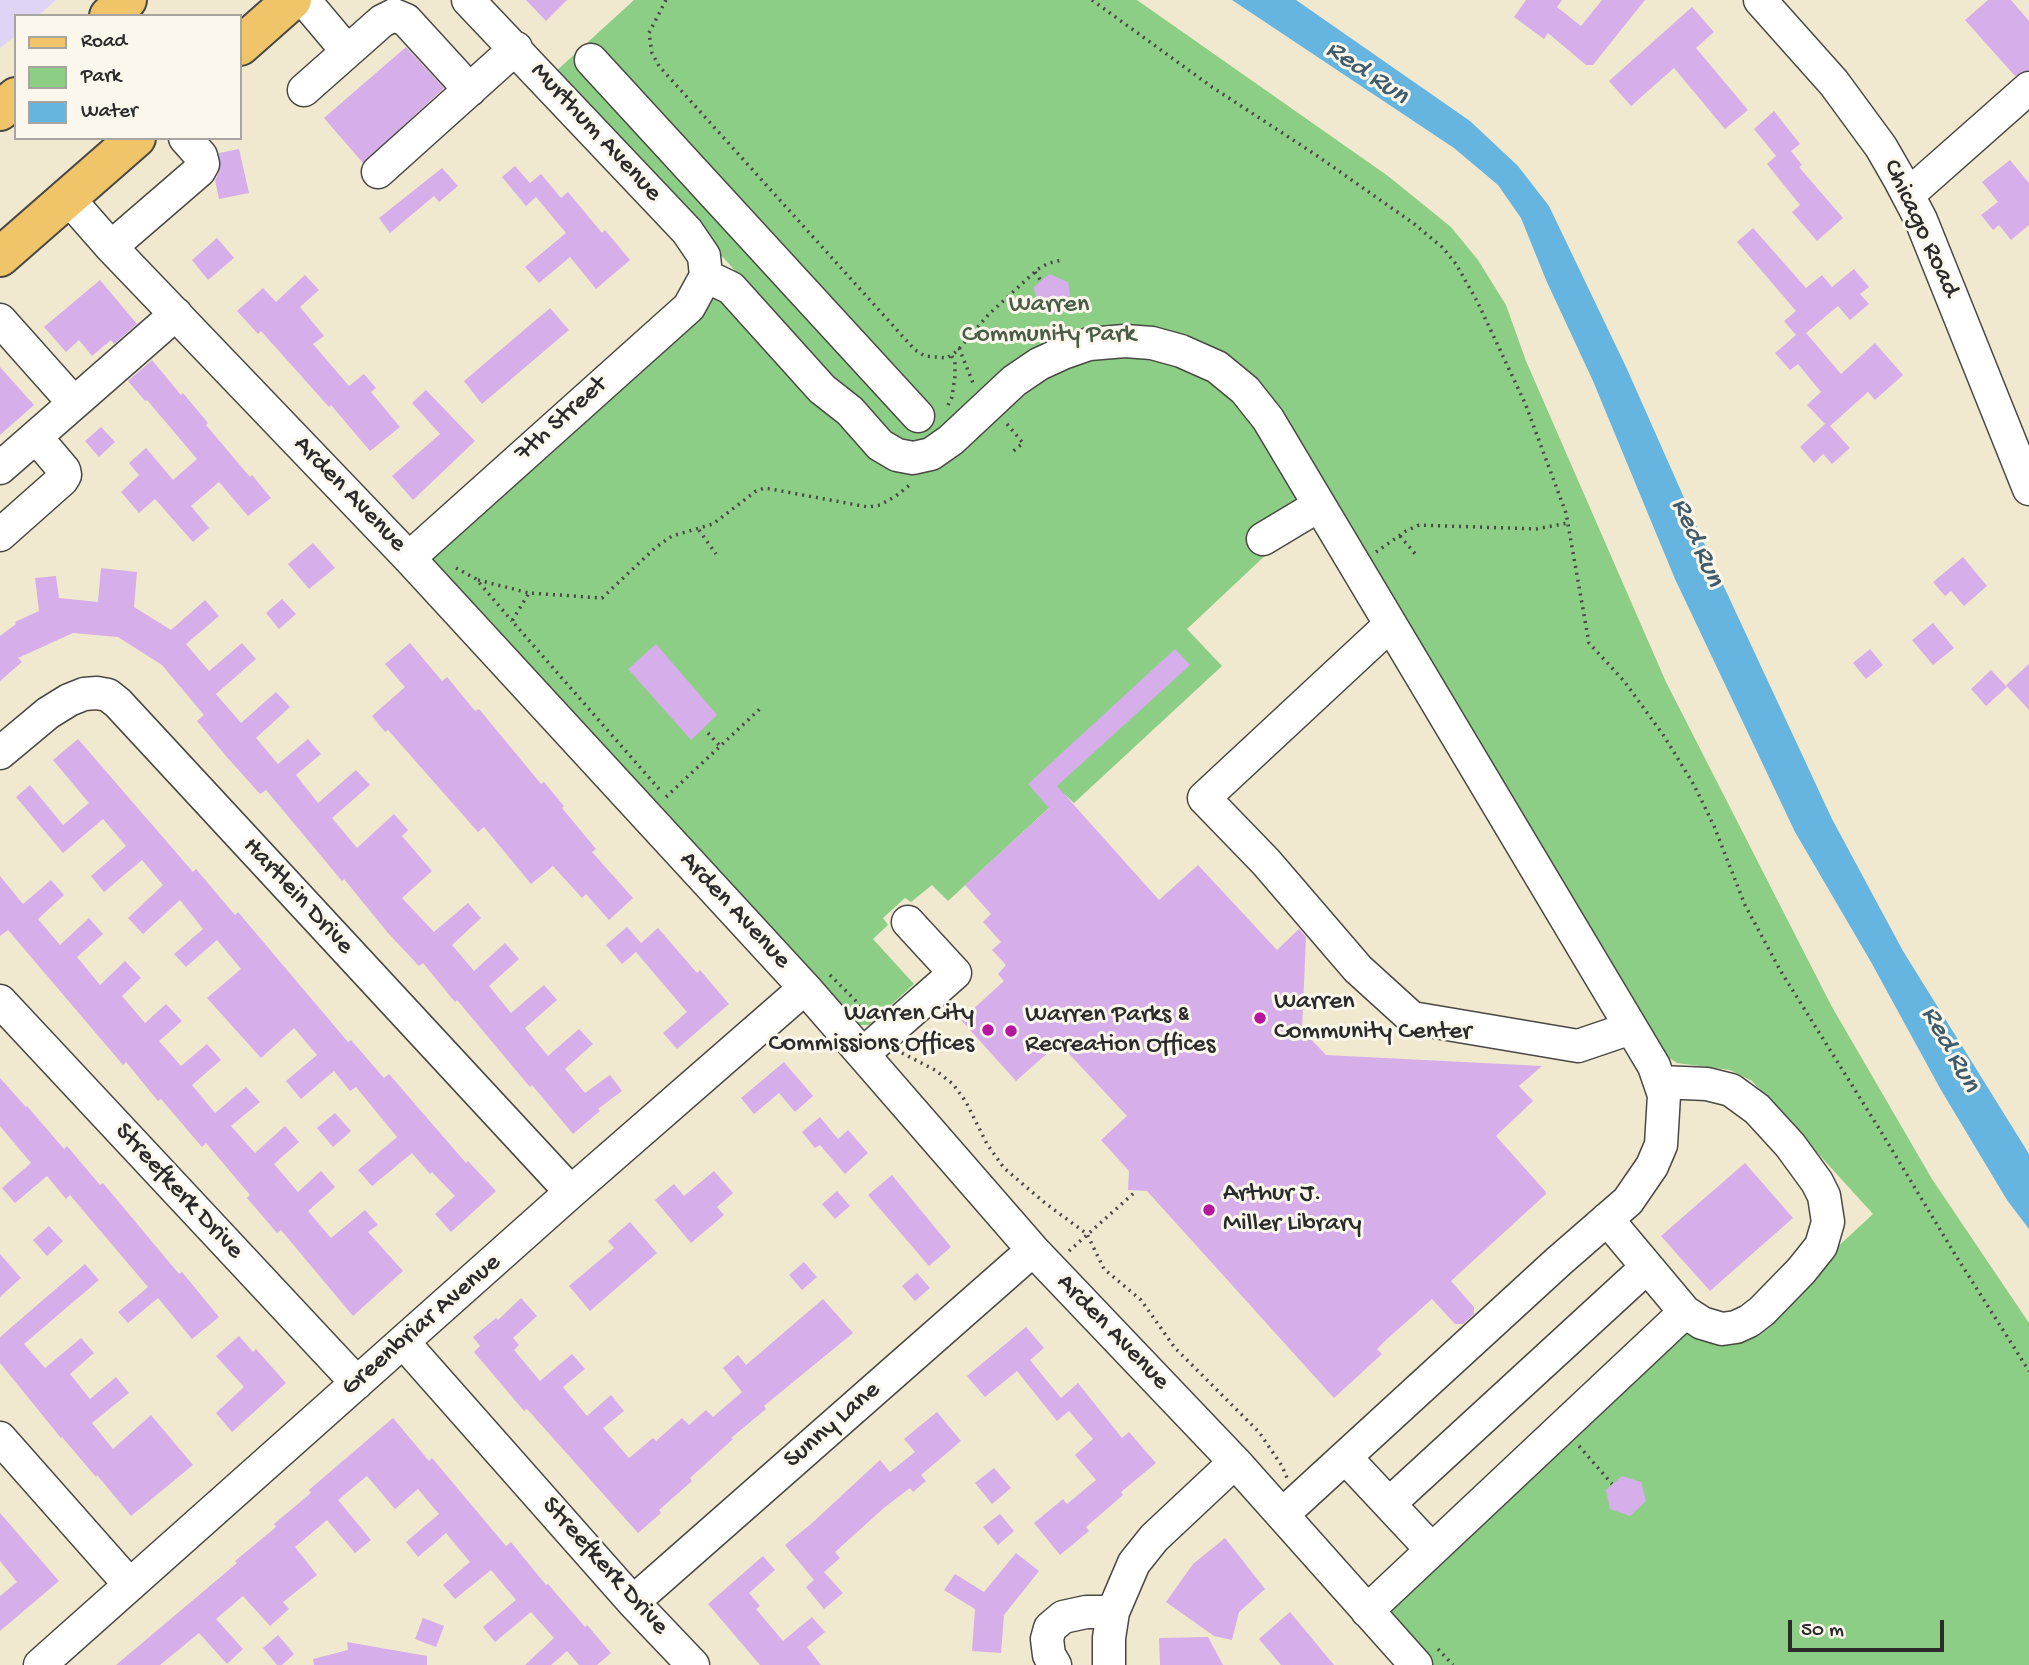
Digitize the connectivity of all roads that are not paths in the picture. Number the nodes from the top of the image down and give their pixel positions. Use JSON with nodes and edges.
{"nodes":[{"id":1,"x":127,"y":0,"type":"edge"},
{"id":2,"x":292,"y":0,"type":"edge"},
{"id":3,"x":303,"y":0,"type":"edge"},
{"id":4,"x":468,"y":0,"type":"edge"},
{"id":5,"x":1764,"y":1,"type":"edge"},
{"id":6,"x":111,"y":14,"type":"edge"},
{"id":7,"x":242,"y":44,"type":"edge"},
{"id":8,"x":516,"y":48,"type":"junction"},
{"id":9,"x":347,"y":51,"type":"junction"},
{"id":10,"x":591,"y":60,"type":"dead end"},
{"id":11,"x":2029,"y":88,"type":"edge"},
{"id":12,"x":304,"y":90,"type":"dead end"},
{"id":13,"x":470,"y":90,"type":"junction"},
{"id":14,"x":14,"y":99,"type":"edge"},
{"id":15,"x":0,"y":111,"type":"edge"},
{"id":16,"x":134,"y":140,"type":"edge"},
{"id":17,"x":187,"y":140,"type":"edge"},
{"id":18,"x":379,"y":172,"type":"dead end"},
{"id":19,"x":1908,"y":195,"type":"junction"},
{"id":20,"x":68,"y":198,"type":"junction"},
{"id":21,"x":111,"y":247,"type":"junction"},
{"id":22,"x":0,"y":257,"type":"edge"},
{"id":23,"x":706,"y":276,"type":"junction"},
{"id":24,"x":176,"y":314,"type":"junction"},
{"id":25,"x":0,"y":320,"type":"edge"},
{"id":26,"x":838,"y":329,"type":"junction"},
{"id":27,"x":799,"y":364,"type":"junction"},
{"id":28,"x":74,"y":403,"type":"junction"},
{"id":29,"x":918,"y":416,"type":"dead end"},
{"id":30,"x":36,"y":436,"type":"junction"},
{"id":31,"x":0,"y":468,"type":"edge"},
{"id":32,"x":2029,"y":489,"type":"edge"},
{"id":33,"x":1318,"y":506,"type":"junction"},
{"id":34,"x":0,"y":535,"type":"edge"},
{"id":35,"x":1264,"y":540,"type":"dead end"},
{"id":36,"x":410,"y":558,"type":"junction"},
{"id":37,"x":1390,"y":625,"type":"junction"},
{"id":38,"x":0,"y":753,"type":"edge"},
{"id":39,"x":908,"y":922,"type":"dead end"},
{"id":40,"x":805,"y":988,"type":"junction"},
{"id":41,"x":0,"y":1001,"type":"edge"},
{"id":42,"x":1631,"y":1028,"type":"junction"},
{"id":43,"x":863,"y":1054,"type":"junction"},
{"id":44,"x":1660,"y":1082,"type":"junction"},
{"id":45,"x":571,"y":1192,"type":"junction"},
{"id":46,"x":1608,"y":1219,"type":"junction"},
{"id":47,"x":1047,"y":1254,"type":"junction"},
{"id":48,"x":1647,"y":1267,"type":"junction"},
{"id":49,"x":1685,"y":1312,"type":"junction"},
{"id":50,"x":404,"y":1343,"type":"junction"},
{"id":51,"x":357,"y":1383,"type":"junction"},
{"id":52,"x":0,"y":1438,"type":"edge"},
{"id":53,"x":1346,"y":1458,"type":"junction"},
{"id":54,"x":1235,"y":1462,"type":"junction"},
{"id":55,"x":1389,"y":1504,"type":"junction"},
{"id":56,"x":1282,"y":1515,"type":"junction"},
{"id":57,"x":1432,"y":1550,"type":"junction"},
{"id":58,"x":130,"y":1585,"type":"junction"},
{"id":59,"x":633,"y":1602,"type":"junction"},
{"id":60,"x":1367,"y":1611,"type":"junction"},
{"id":61,"x":1113,"y":1612,"type":"junction"},
{"id":62,"x":40,"y":1665,"type":"edge"},
{"id":63,"x":693,"y":1665,"type":"edge"},
{"id":64,"x":1055,"y":1665,"type":"edge"},
{"id":65,"x":1109,"y":1665,"type":"edge"},
{"id":66,"x":1416,"y":1665,"type":"edge"}],
"edges":[{"from":1,"to":6,"type":"main road"},
{"from":2,"to":7,"type":"main road"},
{"from":3,"to":9,"type":"street"},
{"from":4,"to":8,"type":"street","name":"Murthum Avenue"},
{"from":5,"to":19,"type":"street","name":"Chicago Road"},
{"from":8,"to":13,"type":"street"},
{"from":8,"to":23,"type":"street","name":"Murthum Avenue"},
{"from":9,"to":12,"type":"street"},
{"from":9,"to":13,"type":"street"},
{"from":10,"to":26,"type":"street"},
{"from":11,"to":19,"type":"street"},
{"from":13,"to":18,"type":"street"},
{"from":14,"to":15,"type":"main road"},
{"from":16,"to":20,"type":"main road"},
{"from":17,"to":21,"type":"street"},
{"from":19,"to":32,"type":"street","name":"Chicago Road"},
{"from":20,"to":21,"type":"street","name":"Arden Avenue"},
{"from":20,"to":22,"type":"main road"},
{"from":21,"to":24,"type":"street","name":"Arden Avenue"},
{"from":23,"to":27,"type":"street"},
{"from":23,"to":36,"type":"street","name":"7th Street"},
{"from":24,"to":28,"type":"street"},
{"from":24,"to":36,"type":"street","name":"Arden Avenue"},
{"from":25,"to":28,"type":"street"},
{"from":26,"to":27,"type":"street"},
{"from":26,"to":29,"type":"street"},
{"from":27,"to":33,"type":"street"},
{"from":28,"to":30,"type":"street"},
{"from":30,"to":31,"type":"street"},
{"from":30,"to":34,"type":"street"},
{"from":33,"to":35,"type":"street"},
{"from":33,"to":37,"type":"street"},
{"from":36,"to":40,"type":"street","name":"Arden Avenue"},
{"from":37,"to":42,"type":"street"},
{"from":37,"to":42,"type":"street"},
{"from":38,"to":45,"type":"street","name":"Hartlein Drive"},
{"from":39,"to":43,"type":"street"},
{"from":40,"to":43,"type":"street","name":"Arden Avenue"},
{"from":40,"to":45,"type":"street","name":"Greenbriar Avenue"},
{"from":41,"to":51,"type":"street","name":"Streefkerk Drive"},
{"from":42,"to":44,"type":"street"},
{"from":43,"to":47,"type":"street","name":"Arden Avenue"},
{"from":44,"to":46,"type":"street"},
{"from":44,"to":49,"type":"street"},
{"from":45,"to":50,"type":"street","name":"Greenbriar Avenue"},
{"from":46,"to":48,"type":"street"},
{"from":46,"to":53,"type":"street"},
{"from":47,"to":54,"type":"street","name":"Arden Avenue"},
{"from":47,"to":59,"type":"street","name":"Sunny Lane"},
{"from":48,"to":49,"type":"street"},
{"from":48,"to":55,"type":"street"},
{"from":49,"to":57,"type":"street"},
{"from":50,"to":51,"type":"street","name":"Greenbriar Avenue"},
{"from":50,"to":59,"type":"street","name":"Streefkerk Drive"},
{"from":51,"to":58,"type":"street","name":"Greenbriar Avenue"},
{"from":52,"to":58,"type":"street"},
{"from":53,"to":55,"type":"street"},
{"from":53,"to":56,"type":"street"},
{"from":54,"to":56,"type":"street","name":"Arden Avenue"},
{"from":54,"to":61,"type":"street"},
{"from":55,"to":57,"type":"street"},
{"from":56,"to":60,"type":"street","name":"Arden Avenue"},
{"from":57,"to":60,"type":"street"},
{"from":58,"to":62,"type":"street","name":"Greenbriar Avenue"},
{"from":59,"to":63,"type":"street","name":"Streefkerk Drive"},
{"from":60,"to":66,"type":"street","name":"Arden Avenue"},
{"from":61,"to":64,"type":"street"},
{"from":61,"to":65,"type":"street"}]}
